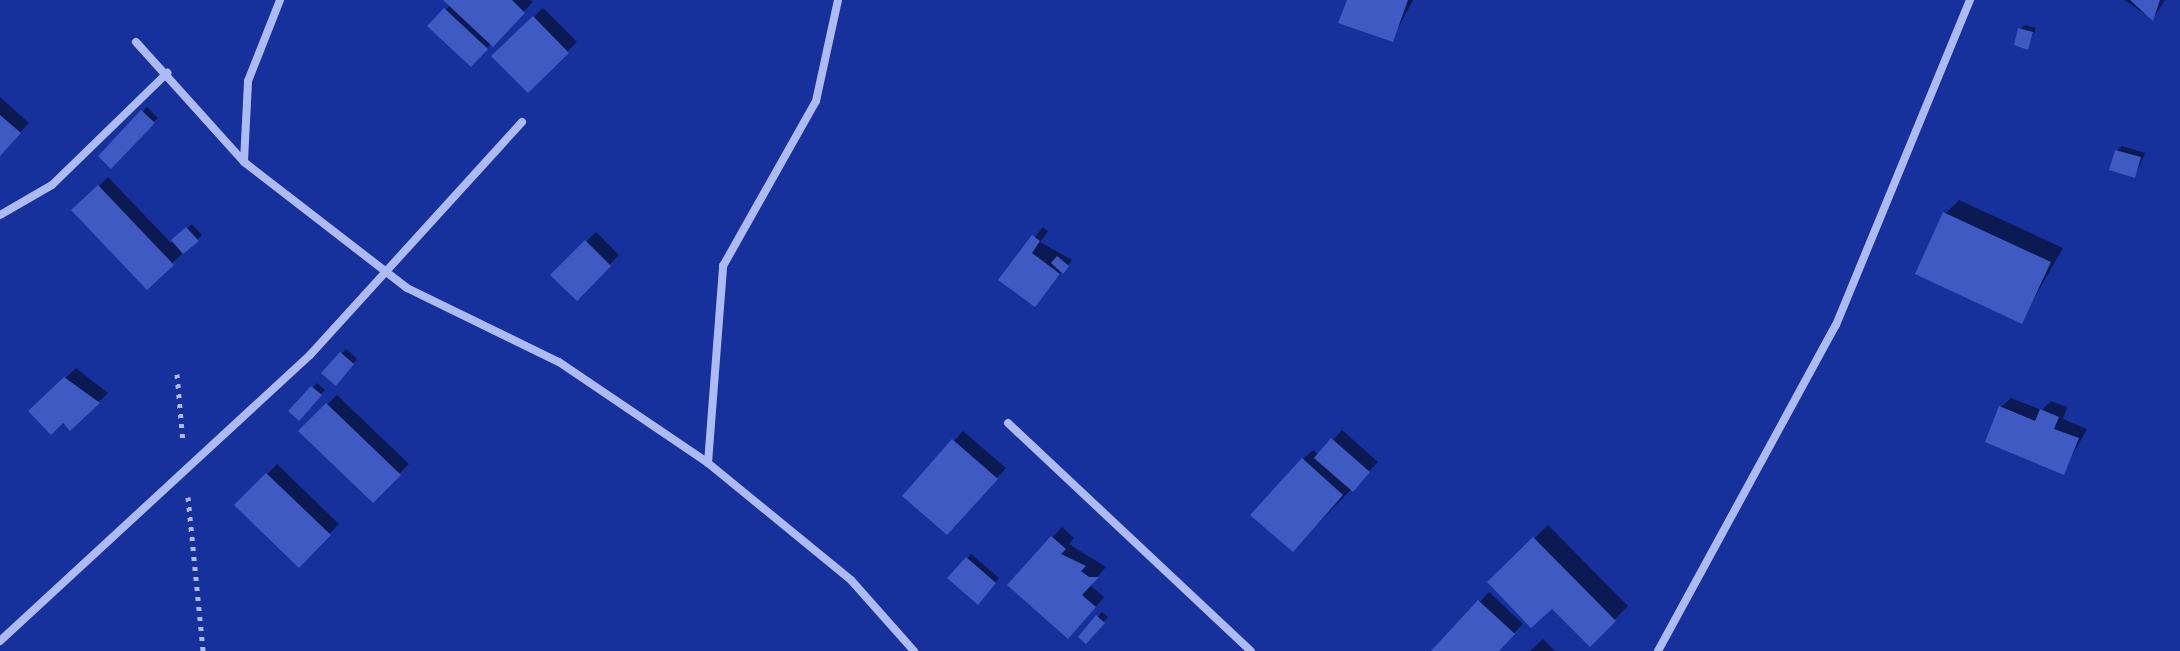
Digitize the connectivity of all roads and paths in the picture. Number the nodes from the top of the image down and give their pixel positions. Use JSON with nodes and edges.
{"nodes":[{"id":1,"x":280,"y":0,"type":"edge"},
{"id":2,"x":838,"y":0,"type":"edge"},
{"id":3,"x":1970,"y":0,"type":"edge"},
{"id":4,"x":136,"y":42,"type":"dead end"},
{"id":5,"x":167,"y":73,"type":"junction"},
{"id":6,"x":522,"y":122,"type":"dead end"},
{"id":7,"x":244,"y":162,"type":"junction"},
{"id":8,"x":0,"y":215,"type":"edge"},
{"id":9,"x":384,"y":271,"type":"junction"},
{"id":10,"x":177,"y":374,"type":"dead end"},
{"id":11,"x":1008,"y":423,"type":"dead end"},
{"id":12,"x":184,"y":450,"type":"dead end"},
{"id":13,"x":708,"y":463,"type":"junction"},
{"id":14,"x":187,"y":480,"type":"dead end"},
{"id":15,"x":0,"y":641,"type":"edge"},
{"id":16,"x":203,"y":651,"type":"edge"},
{"id":17,"x":914,"y":651,"type":"edge"},
{"id":18,"x":1251,"y":651,"type":"edge"},
{"id":19,"x":1658,"y":651,"type":"edge"}],
"edges":[{"from":1,"to":7,"type":"street"},
{"from":2,"to":13,"type":"street"},
{"from":3,"to":19,"type":"street"},
{"from":4,"to":5,"type":"street"},
{"from":5,"to":7,"type":"street"},
{"from":5,"to":8,"type":"street"},
{"from":6,"to":9,"type":"street"},
{"from":7,"to":9,"type":"street"},
{"from":9,"to":13,"type":"street"},
{"from":9,"to":15,"type":"street"},
{"from":10,"to":12,"type":"path"},
{"from":11,"to":18,"type":"street"},
{"from":13,"to":17,"type":"street"},
{"from":14,"to":16,"type":"path"}]}
